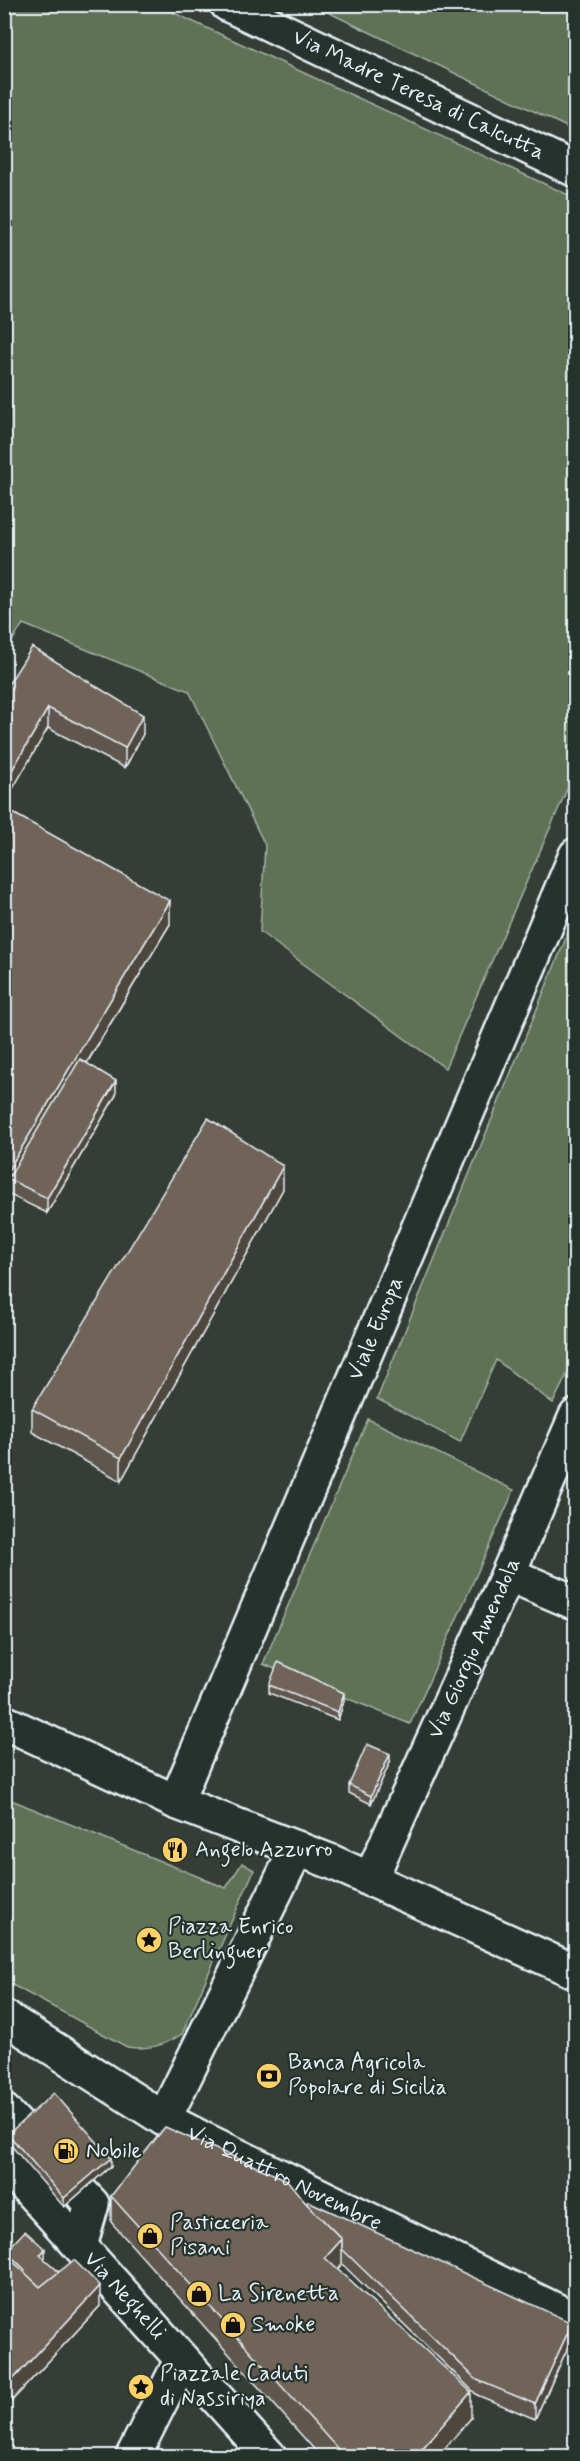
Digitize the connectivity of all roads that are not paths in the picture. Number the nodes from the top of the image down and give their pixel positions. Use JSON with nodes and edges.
{"nodes":[{"id":1,"x":227,"y":4,"type":"edge"},
{"id":2,"x":576,"y":170,"type":"edge"},
{"id":3,"x":576,"y":855,"type":"edge"},
{"id":4,"x":576,"y":1416,"type":"edge"},
{"id":5,"x":508,"y":1574,"type":"junction"},
{"id":6,"x":576,"y":1603,"type":"edge"},
{"id":7,"x":4,"y":1722,"type":"edge"},
{"id":8,"x":176,"y":1802,"type":"junction"},
{"id":9,"x":297,"y":1848,"type":"junction"},
{"id":10,"x":370,"y":1880,"type":"junction"},
{"id":11,"x":576,"y":1972,"type":"edge"},
{"id":12,"x":5,"y":2017,"type":"edge"},
{"id":13,"x":4,"y":2111,"type":"edge"},
{"id":14,"x":164,"y":2119,"type":"junction"},
{"id":15,"x":4,"y":2162,"type":"edge"},
{"id":16,"x":80,"y":2247,"type":"junction"},
{"id":17,"x":576,"y":2320,"type":"edge"},
{"id":18,"x":181,"y":2361,"type":"junction"},
{"id":19,"x":133,"y":2457,"type":"edge"},
{"id":20,"x":269,"y":2457,"type":"edge"}],
"edges":[{"from":1,"to":2,"type":"street","name":"Via Madre Teresa di Calcutta"},
{"from":3,"to":8,"type":"street","name":"Viale Europa"},
{"from":4,"to":5,"type":"street","name":"Via Giorgio Amendola"},
{"from":5,"to":6,"type":"street"},
{"from":5,"to":10,"type":"street","name":"Via Giorgio Amendola"},
{"from":7,"to":8,"type":"street"},
{"from":8,"to":9,"type":"street"},
{"from":9,"to":10,"type":"street"},
{"from":9,"to":14,"type":"street"},
{"from":10,"to":11,"type":"street"},
{"from":12,"to":14,"type":"street","name":"Via Quattro Novembre"},
{"from":13,"to":16,"type":"street"},
{"from":14,"to":17,"type":"street","name":"Via Quattro Novembre"},
{"from":15,"to":16,"type":"street","name":"Via Neghelli"},
{"from":16,"to":18,"type":"street","name":"Via Neghelli"},
{"from":18,"to":19,"type":"street"},
{"from":18,"to":20,"type":"street","name":"Via Neghelli"}]}
